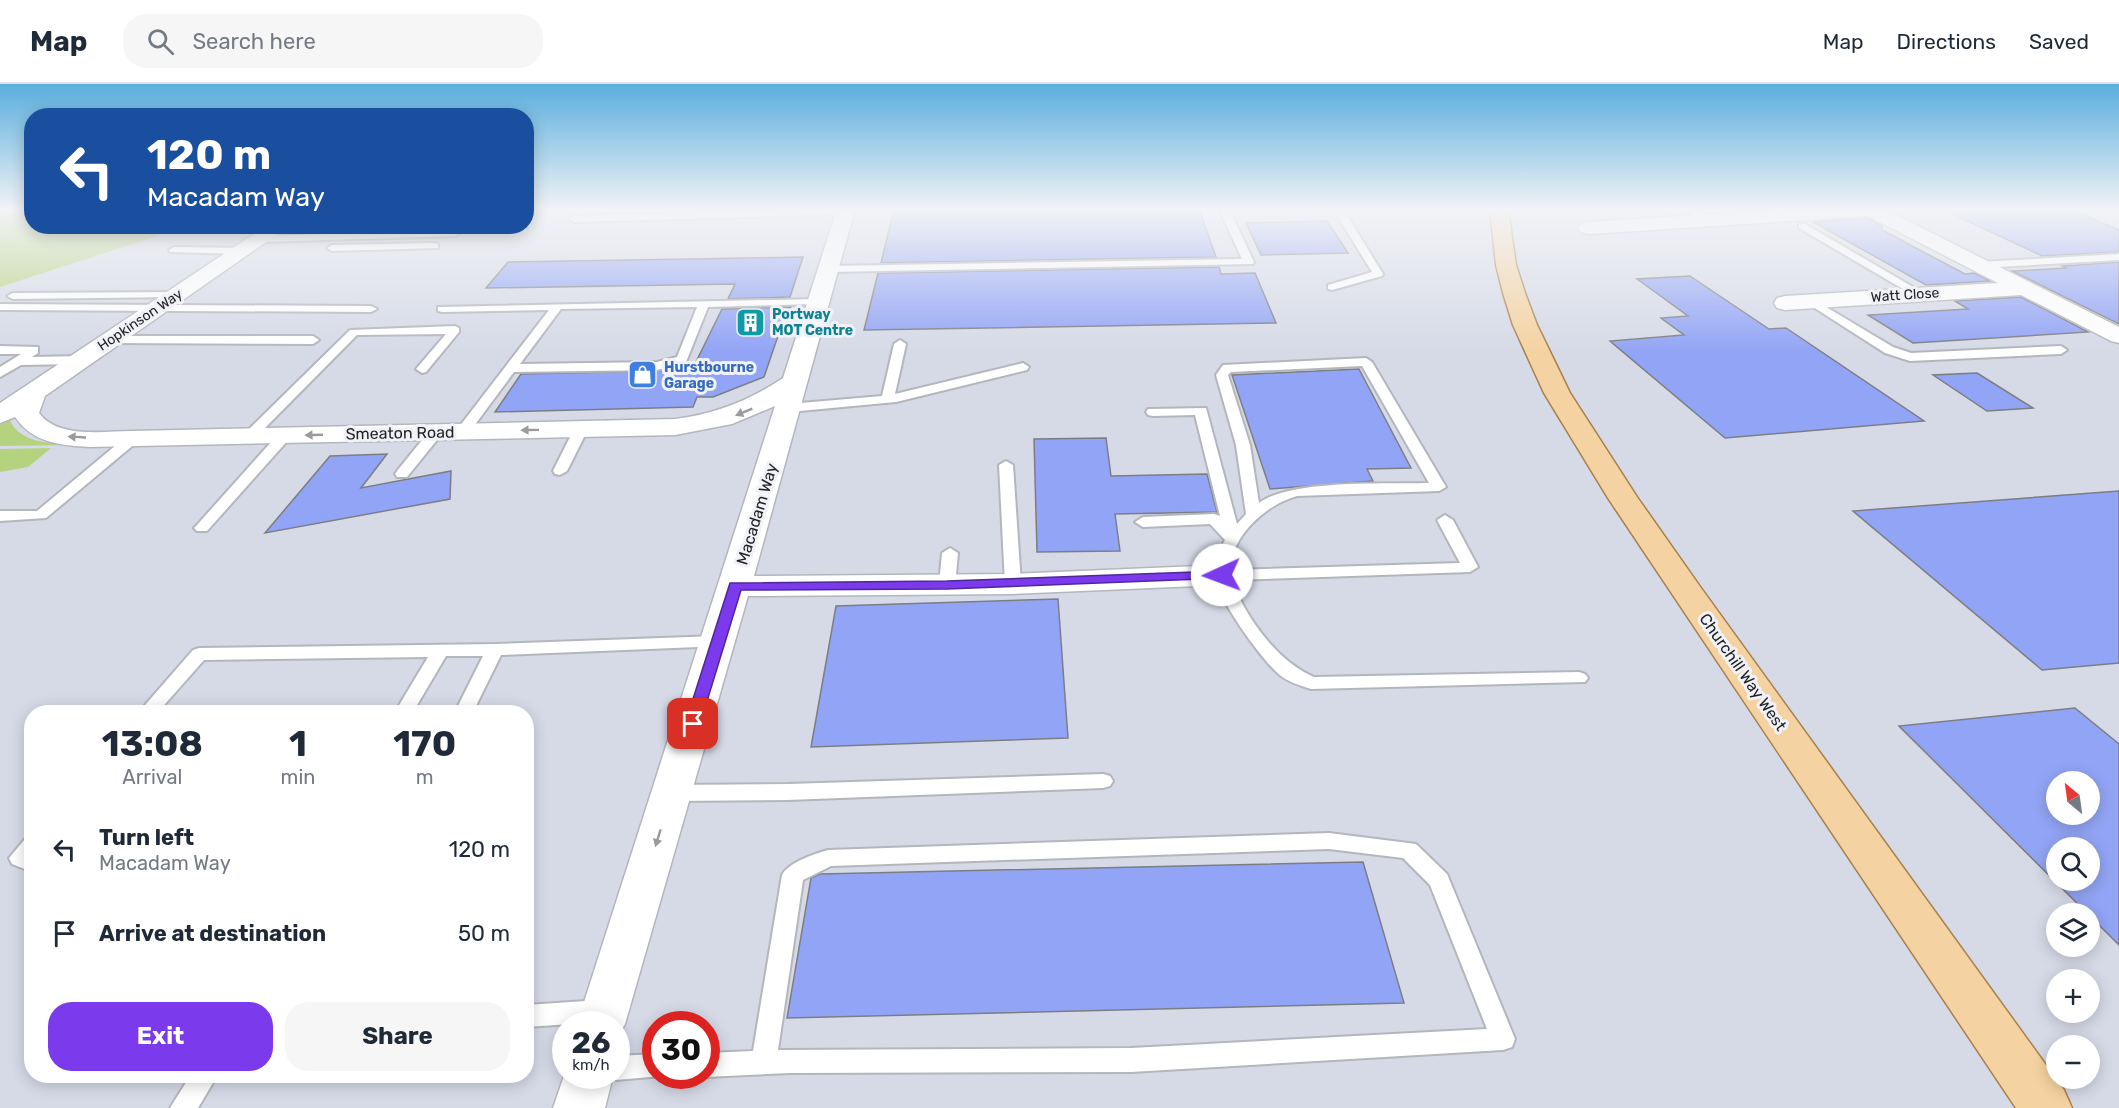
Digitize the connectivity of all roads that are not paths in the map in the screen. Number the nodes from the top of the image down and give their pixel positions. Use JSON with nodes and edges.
{"nodes":[{"id":1,"x":234,"y":257,"type":"edge"},
{"id":2,"x":832,"y":257,"type":"edge"},
{"id":3,"x":1247,"y":257,"type":"edge"},
{"id":4,"x":1367,"y":257,"type":"edge"},
{"id":5,"x":1505,"y":257,"type":"edge"},
{"id":6,"x":1855,"y":257,"type":"edge"},
{"id":7,"x":1964,"y":257,"type":"edge"},
{"id":8,"x":2119,"y":257,"type":"edge"},
{"id":9,"x":1980,"y":265,"type":"junction"},
{"id":10,"x":829,"y":269,"type":"junction"},
{"id":11,"x":1332,"y":287,"type":"dead end"},
{"id":12,"x":2025,"y":288,"type":"junction"},
{"id":13,"x":1919,"y":294,"type":"junction"},
{"id":14,"x":177,"y":295,"type":"junction"},
{"id":15,"x":13,"y":296,"type":"dead end"},
{"id":16,"x":1811,"y":301,"type":"junction"},
{"id":17,"x":818,"y":302,"type":"junction"},
{"id":18,"x":1785,"y":303,"type":"dead end"},
{"id":19,"x":704,"y":304,"type":"junction"},
{"id":20,"x":558,"y":306,"type":"junction"},
{"id":21,"x":0,"y":307,"type":"edge"},
{"id":22,"x":158,"y":309,"type":"junction"},
{"id":23,"x":371,"y":309,"type":"dead end"},
{"id":24,"x":442,"y":309,"type":"dead end"},
{"id":25,"x":2119,"y":336,"type":"edge"},
{"id":26,"x":111,"y":340,"type":"junction"},
{"id":27,"x":313,"y":340,"type":"dead end"},
{"id":28,"x":900,"y":344,"type":"dead end"},
{"id":29,"x":0,"y":350,"type":"edge"},
{"id":30,"x":2061,"y":350,"type":"dead end"},
{"id":31,"x":81,"y":360,"type":"junction"},
{"id":32,"x":18,"y":361,"type":"junction"},
{"id":33,"x":1023,"y":367,"type":"dead end"},
{"id":34,"x":511,"y":368,"type":"junction"},
{"id":35,"x":422,"y":369,"type":"dead end"},
{"id":36,"x":0,"y":372,"type":"edge"},
{"id":37,"x":33,"y":393,"type":"junction"},
{"id":38,"x":791,"y":395,"type":"junction"},
{"id":39,"x":888,"y":399,"type":"junction"},
{"id":40,"x":1153,"y":412,"type":"dead end"},
{"id":41,"x":0,"y":415,"type":"edge"},
{"id":42,"x":581,"y":429,"type":"junction"},
{"id":43,"x":463,"y":431,"type":"junction"},
{"id":44,"x":436,"y":432,"type":"junction"},
{"id":45,"x":285,"y":435,"type":"junction"},
{"id":46,"x":249,"y":436,"type":"junction"},
{"id":47,"x":132,"y":439,"type":"junction"},
{"id":48,"x":1006,"y":465,"type":"dead end"},
{"id":49,"x":560,"y":471,"type":"dead end"},
{"id":50,"x":402,"y":474,"type":"dead end"},
{"id":51,"x":1253,"y":514,"type":"junction"},
{"id":52,"x":0,"y":516,"type":"edge"},
{"id":53,"x":1445,"y":520,"type":"dead end"},
{"id":54,"x":1143,"y":522,"type":"dead end"},
{"id":55,"x":202,"y":528,"type":"dead end"},
{"id":56,"x":1233,"y":539,"type":"junction"},
{"id":57,"x":950,"y":553,"type":"dead end"},
{"id":58,"x":1222,"y":575,"type":"junction"},
{"id":59,"x":1012,"y":584,"type":"junction"},
{"id":60,"x":947,"y":585,"type":"junction"},
{"id":61,"x":735,"y":586,"type":"junction"},
{"id":62,"x":717,"y":642,"type":"junction"},
{"id":63,"x":441,"y":650,"type":"junction"},
{"id":64,"x":495,"y":650,"type":"junction"},
{"id":65,"x":1579,"y":678,"type":"dead end"},
{"id":66,"x":154,"y":705,"type":"edge"},
{"id":67,"x":408,"y":705,"type":"edge"},
{"id":68,"x":468,"y":705,"type":"edge"},
{"id":69,"x":1103,"y":781,"type":"dead end"},
{"id":70,"x":671,"y":793,"type":"junction"},
{"id":71,"x":605,"y":1011,"type":"edge"},
{"id":72,"x":534,"y":1016,"type":"edge"},
{"id":73,"x":552,"y":1016,"type":"edge"},
{"id":74,"x":764,"y":1063,"type":"junction"},
{"id":75,"x":720,"y":1065,"type":"edge"},
{"id":76,"x":199,"y":1083,"type":"edge"},
{"id":77,"x":584,"y":1089,"type":"edge"},
{"id":78,"x":183,"y":1108,"type":"edge"},
{"id":79,"x":579,"y":1108,"type":"edge"},
{"id":80,"x":2046,"y":1108,"type":"edge"}],
"edges":[{"from":1,"to":14,"type":"street","name":"Hopkinson Way"},
{"from":2,"to":10,"type":"street","name":"Macadam Way"},
{"from":3,"to":10,"type":"lane"},
{"from":4,"to":11,"type":"lane"},
{"from":5,"to":80,"type":"main road","name":"Churchill Way West"},
{"from":6,"to":13,"type":"lane"},
{"from":7,"to":9,"type":"street"},
{"from":8,"to":9,"type":"lane"},
{"from":9,"to":12,"type":"street"},
{"from":10,"to":17,"type":"street","name":"Macadam Way"},
{"from":12,"to":13,"type":"street","name":"Watt Close"},
{"from":12,"to":25,"type":"street"},
{"from":13,"to":16,"type":"street","name":"Watt Close"},
{"from":14,"to":15,"type":"lane"},
{"from":14,"to":22,"type":"street","name":"Hopkinson Way"},
{"from":16,"to":18,"type":"street","name":"Watt Close"},
{"from":16,"to":30,"type":"lane"},
{"from":17,"to":19,"type":"lane"},
{"from":17,"to":38,"type":"street","name":"Macadam Way"},
{"from":19,"to":20,"type":"lane"},
{"from":19,"to":34,"type":"lane"},
{"from":20,"to":24,"type":"lane"},
{"from":20,"to":34,"type":"lane"},
{"from":21,"to":22,"type":"lane"},
{"from":22,"to":23,"type":"lane"},
{"from":22,"to":26,"type":"street","name":"Hopkinson Way"},
{"from":26,"to":27,"type":"lane"},
{"from":26,"to":31,"type":"street","name":"Hopkinson Way"},
{"from":28,"to":39,"type":"lane"},
{"from":29,"to":32,"type":"lane"},
{"from":31,"to":32,"type":"lane"},
{"from":31,"to":37,"type":"street","name":"Hopkinson Way"},
{"from":32,"to":36,"type":"lane"},
{"from":33,"to":39,"type":"lane"},
{"from":34,"to":43,"type":"lane"},
{"from":35,"to":46,"type":"lane"},
{"from":37,"to":41,"type":"street","name":"Hopkinson Way"},
{"from":47,"to":37,"type":"street","name":"Smeaton Road","one_way":true},
{"from":38,"to":39,"type":"lane"},
{"from":38,"to":42,"type":"street","name":"Smeaton Road","one_way":true},
{"from":38,"to":61,"type":"street","name":"Macadam Way"},
{"from":40,"to":56,"type":"lane"},
{"from":42,"to":43,"type":"street","name":"Smeaton Road","one_way":true},
{"from":42,"to":49,"type":"lane"},
{"from":43,"to":44,"type":"street","name":"Smeaton Road"},
{"from":44,"to":45,"type":"street","name":"Smeaton Road","one_way":true},
{"from":44,"to":50,"type":"lane"},
{"from":45,"to":46,"type":"street","name":"Smeaton Road"},
{"from":45,"to":55,"type":"lane"},
{"from":46,"to":47,"type":"street","name":"Smeaton Road"},
{"from":47,"to":52,"type":"lane"},
{"from":48,"to":59,"type":"lane"},
{"from":51,"to":51,"type":"lane"},
{"from":51,"to":56,"type":"lane"},
{"from":53,"to":58,"type":"lane"},
{"from":54,"to":56,"type":"lane"},
{"from":56,"to":58,"type":"lane"},
{"from":57,"to":60,"type":"lane"},
{"from":58,"to":59,"type":"street"},
{"from":58,"to":65,"type":"lane"},
{"from":59,"to":60,"type":"street"},
{"from":60,"to":61,"type":"street"},
{"from":61,"to":62,"type":"street","name":"Macadam Way"},
{"from":62,"to":64,"type":"lane"},
{"from":62,"to":70,"type":"street","name":"Macadam Way"},
{"from":63,"to":64,"type":"lane"},
{"from":63,"to":66,"type":"lane"},
{"from":63,"to":67,"type":"lane"},
{"from":64,"to":68,"type":"lane"},
{"from":69,"to":70,"type":"lane"},
{"from":70,"to":71,"type":"street","name":"Macadam Way","one_way":true},
{"from":72,"to":73,"type":"lane"},
{"from":74,"to":74,"type":"lane"},
{"from":74,"to":75,"type":"lane"},
{"from":76,"to":78,"type":"lane"},
{"from":77,"to":79,"type":"street"}]}
